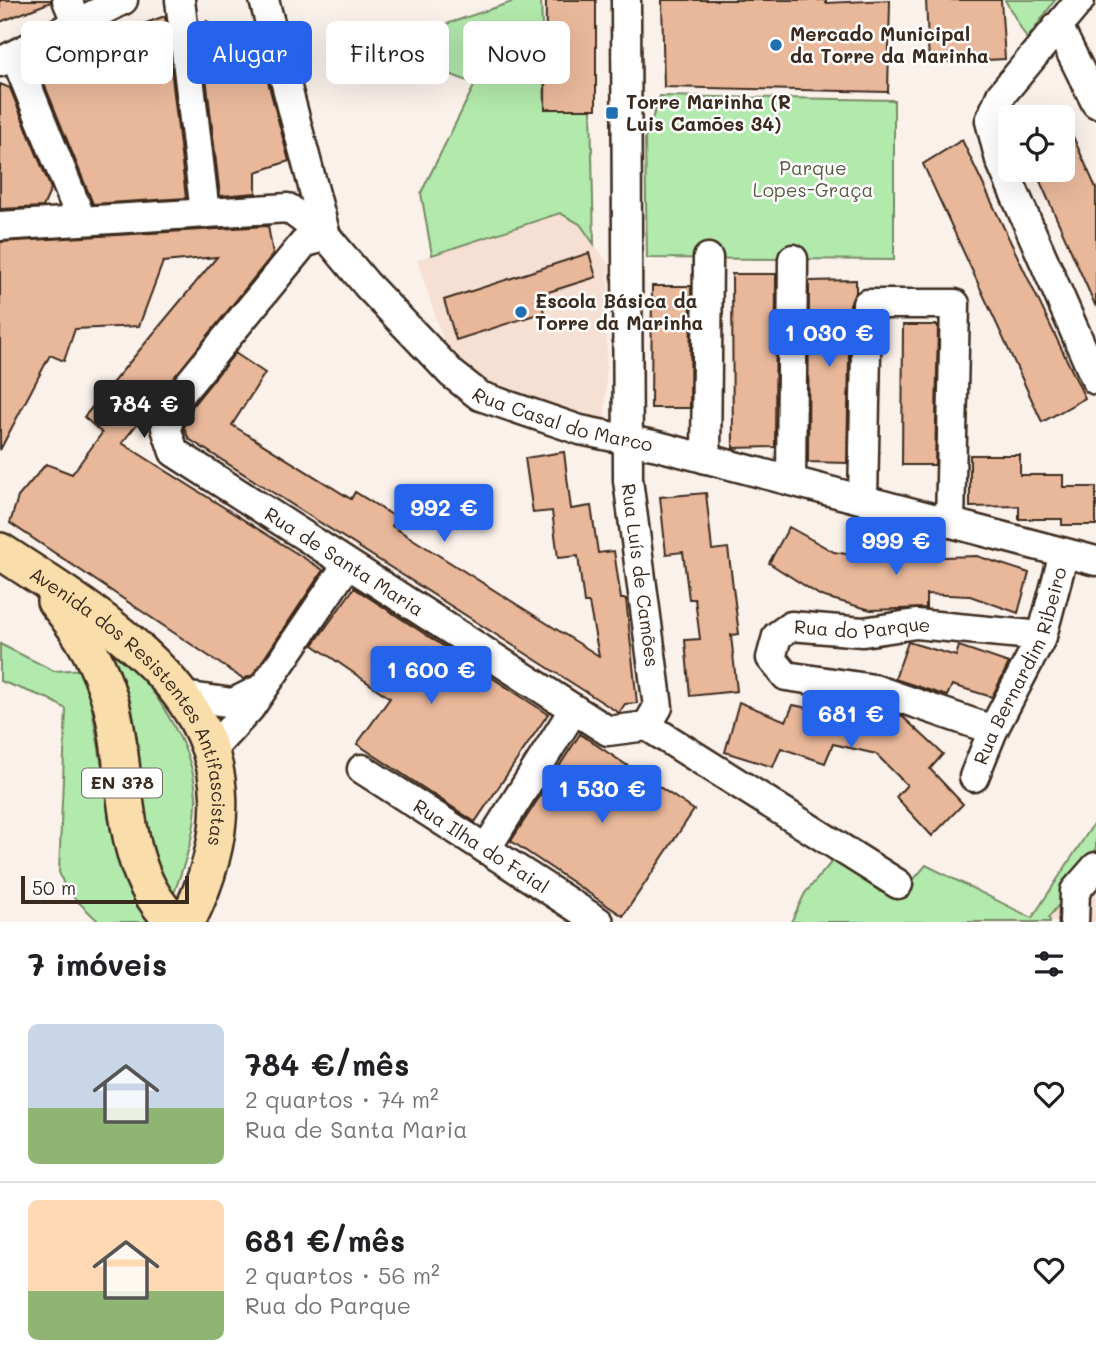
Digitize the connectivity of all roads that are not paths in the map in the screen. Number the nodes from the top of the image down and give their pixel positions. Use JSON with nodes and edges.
{"nodes":[{"id":1,"x":122,"y":0,"type":"edge"},
{"id":2,"x":180,"y":0,"type":"edge"},
{"id":3,"x":264,"y":0,"type":"edge"},
{"id":4,"x":626,"y":0,"type":"edge"},
{"id":5,"x":1080,"y":0,"type":"edge"},
{"id":6,"x":72,"y":12,"type":"edge"},
{"id":7,"x":1058,"y":26,"type":"junction"},
{"id":8,"x":7,"y":59,"type":"edge"},
{"id":9,"x":1096,"y":103,"type":"edge"},
{"id":10,"x":205,"y":213,"type":"junction"},
{"id":11,"x":82,"y":219,"type":"junction"},
{"id":12,"x":0,"y":226,"type":"edge"},
{"id":13,"x":327,"y":236,"type":"junction"},
{"id":14,"x":708,"y":258,"type":"dead end"},
{"id":15,"x":793,"y":259,"type":"dead end"},
{"id":16,"x":1096,"y":380,"type":"edge"},
{"id":17,"x":627,"y":440,"type":"junction"},
{"id":18,"x":706,"y":459,"type":"junction"},
{"id":19,"x":792,"y":481,"type":"junction"},
{"id":20,"x":863,"y":499,"type":"junction"},
{"id":21,"x":950,"y":523,"type":"junction"},
{"id":22,"x":0,"y":551,"type":"edge"},
{"id":23,"x":1064,"y":553,"type":"junction"},
{"id":24,"x":1096,"y":561,"type":"edge"},
{"id":25,"x":347,"y":565,"type":"junction"},
{"id":26,"x":29,"y":570,"type":"junction"},
{"id":27,"x":1042,"y":636,"type":"junction"},
{"id":28,"x":261,"y":689,"type":"junction"},
{"id":29,"x":183,"y":696,"type":"junction"},
{"id":30,"x":573,"y":709,"type":"junction"},
{"id":31,"x":647,"y":726,"type":"junction"},
{"id":32,"x":993,"y":730,"type":"junction"},
{"id":33,"x":210,"y":751,"type":"junction"},
{"id":34,"x":362,"y":769,"type":"dead end"},
{"id":35,"x":974,"y":777,"type":"dead end"},
{"id":36,"x":486,"y":849,"type":"junction"},
{"id":37,"x":1096,"y":867,"type":"edge"},
{"id":38,"x":898,"y":884,"type":"dead end"},
{"id":39,"x":175,"y":922,"type":"edge"},
{"id":40,"x":187,"y":922,"type":"edge"},
{"id":41,"x":598,"y":922,"type":"edge"},
{"id":42,"x":1074,"y":922,"type":"edge"}],
"edges":[{"from":1,"to":6,"type":"street"},
{"from":2,"to":10,"type":"street"},
{"from":3,"to":13,"type":"street","name":"Rua Casal do Marco"},
{"from":4,"to":17,"type":"street","name":"Rua Luís de Camões"},
{"from":5,"to":7,"type":"street"},
{"from":6,"to":8,"type":"street"},
{"from":7,"to":9,"type":"street"},
{"from":7,"to":16,"type":"street"},
{"from":8,"to":11,"type":"street"},
{"from":10,"to":11,"type":"street"},
{"from":10,"to":13,"type":"street"},
{"from":11,"to":12,"type":"street"},
{"from":13,"to":17,"type":"street","name":"Rua Casal do Marco"},
{"from":13,"to":25,"type":"street","name":"Rua de Santa Maria"},
{"from":14,"to":18,"type":"street"},
{"from":15,"to":19,"type":"street"},
{"from":17,"to":18,"type":"street","name":"Rua Casal do Marco"},
{"from":17,"to":31,"type":"street","name":"Rua Luís de Camões"},
{"from":18,"to":19,"type":"street","name":"Rua Casal do Marco"},
{"from":19,"to":20,"type":"street","name":"Rua Casal do Marco"},
{"from":20,"to":21,"type":"street","name":"Rua Casal do Marco"},
{"from":20,"to":21,"type":"street"},
{"from":21,"to":23,"type":"street","name":"Rua Casal do Marco"},
{"from":22,"to":26,"type":"main road","name":"Avenida dos Resistentes Antifascistas","number":"EN 378"},
{"from":23,"to":24,"type":"street","name":"Rua Casal do Marco"},
{"from":23,"to":27,"type":"street","name":"Rua Bernardim Ribeiro"},
{"from":25,"to":28,"type":"street"},
{"from":25,"to":30,"type":"street","name":"Rua de Santa Maria"},
{"from":26,"to":29,"type":"main road","name":"Avenida dos Resistentes Antifascistas","number":"EN 378"},
{"from":26,"to":39,"type":"main road","number":"EN 378"},
{"from":27,"to":32,"type":"street","name":"Rua Bernardim Ribeiro"},
{"from":27,"to":32,"type":"street","name":"Rua do Parque"},
{"from":28,"to":29,"type":"street"},
{"from":28,"to":33,"type":"street"},
{"from":29,"to":33,"type":"main road","name":"Avenida dos Resistentes Antifascistas","number":"EN 378"},
{"from":30,"to":31,"type":"street","name":"Rua de Santa Maria"},
{"from":30,"to":36,"type":"street"},
{"from":31,"to":38,"type":"street"},
{"from":32,"to":35,"type":"street","name":"Rua Bernardim Ribeiro"},
{"from":33,"to":40,"type":"main road","name":"Avenida dos Resistentes Antifascistas","number":"EN 378"},
{"from":34,"to":36,"type":"street","name":"Rua Ilha do Faial"},
{"from":36,"to":41,"type":"street","name":"Rua Ilha do Faial"},
{"from":37,"to":42,"type":"street"}]}
